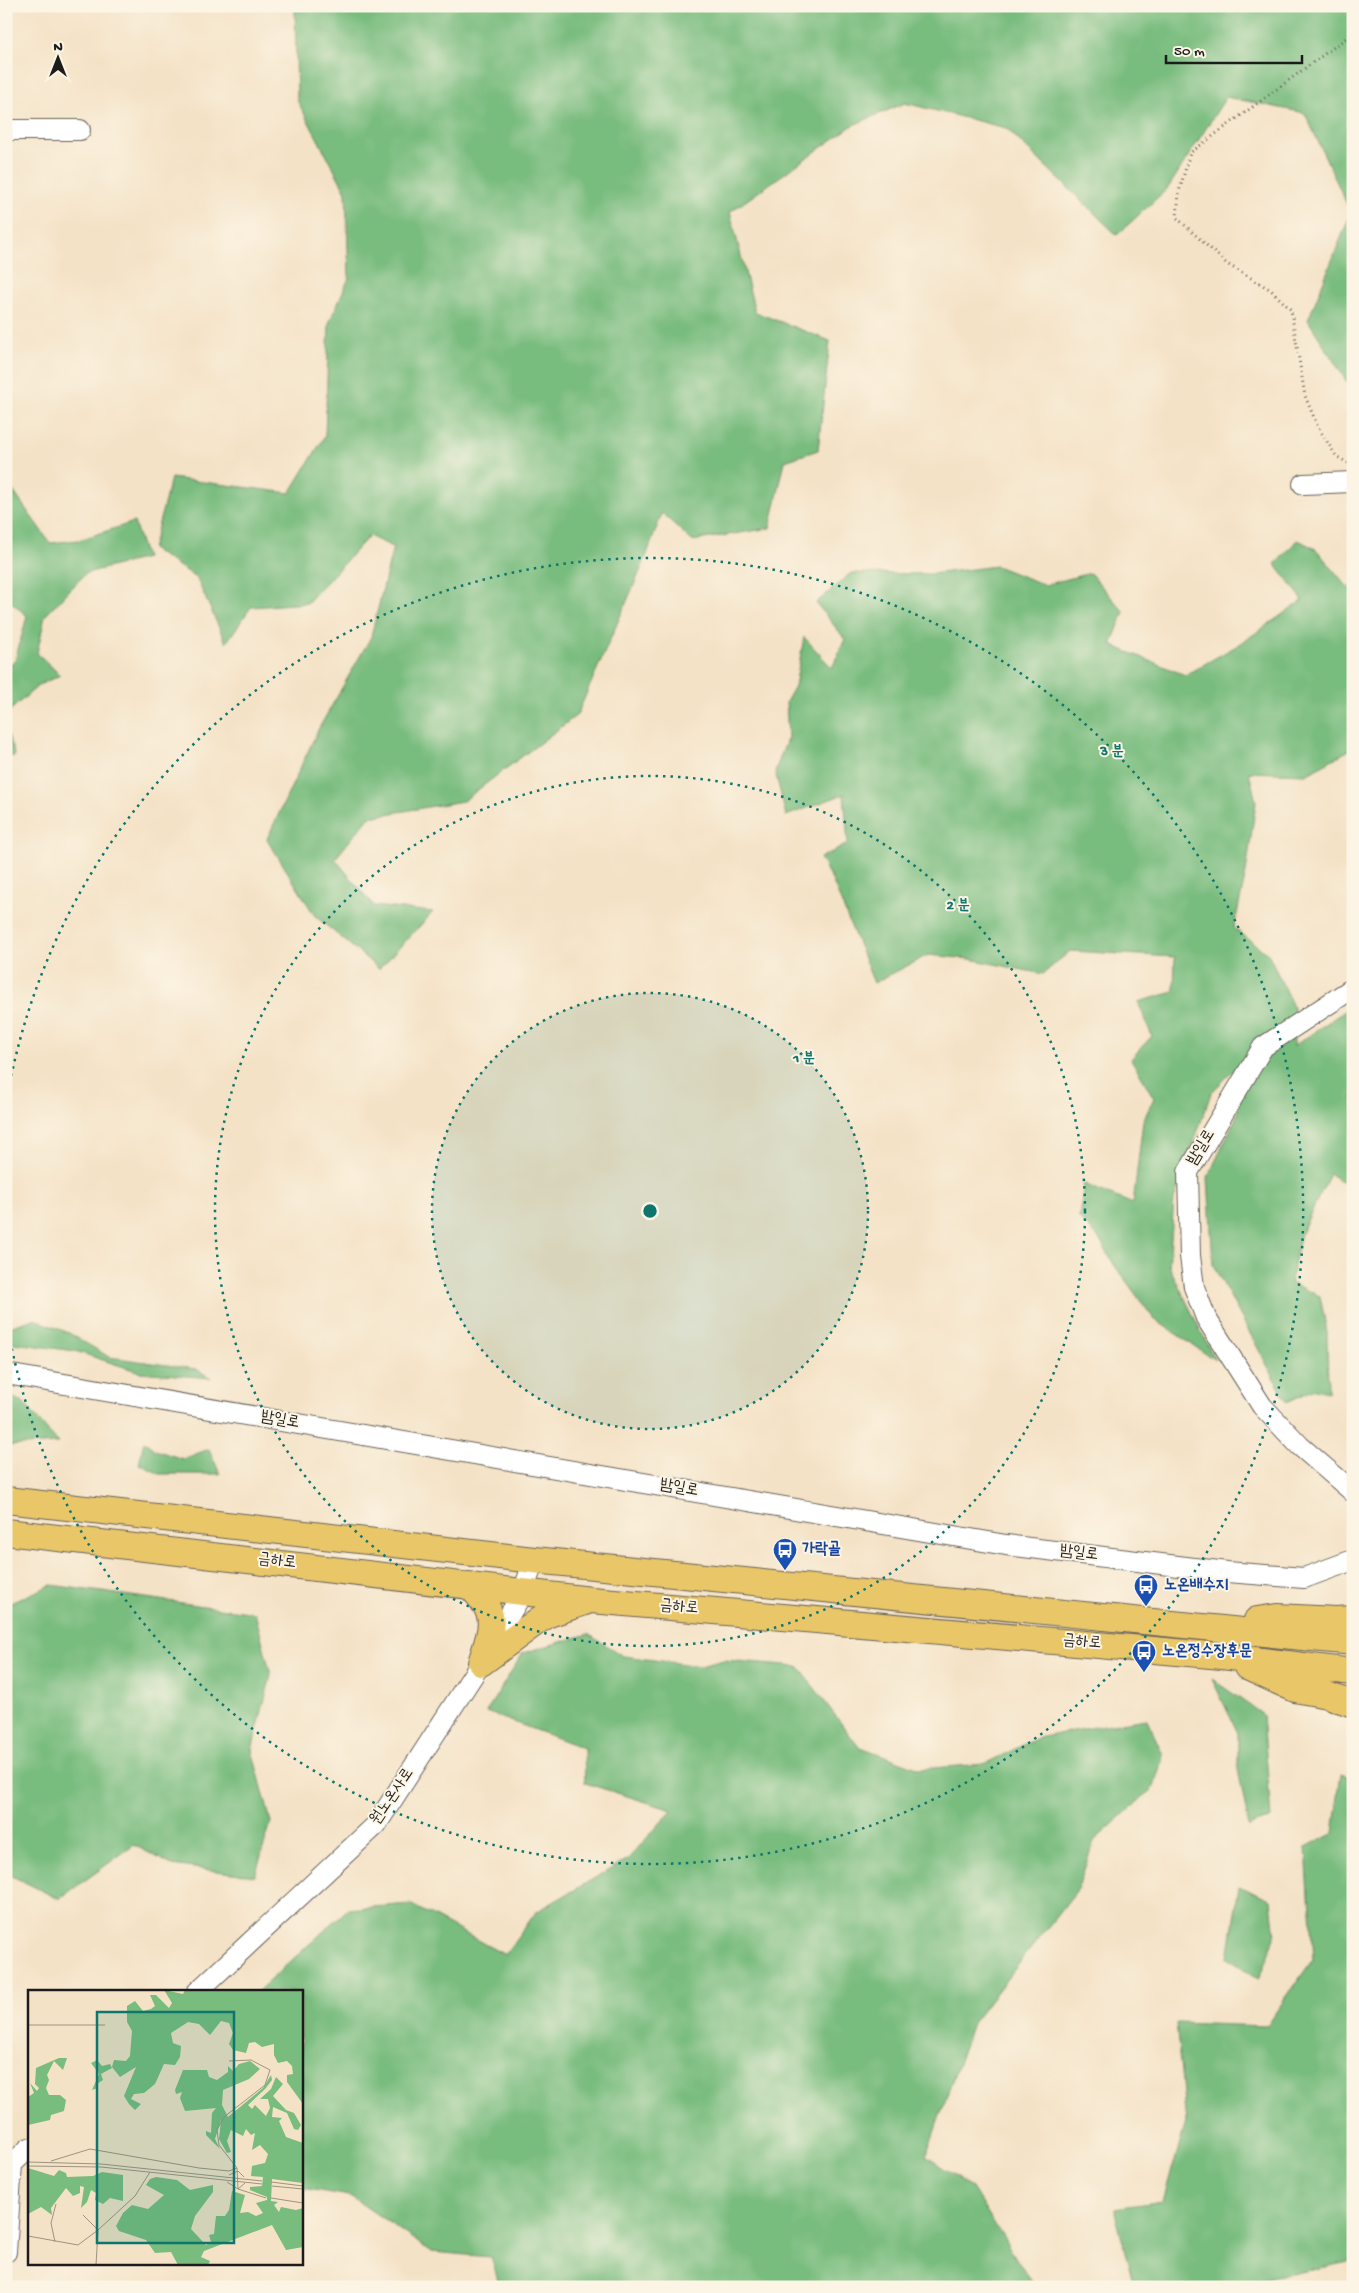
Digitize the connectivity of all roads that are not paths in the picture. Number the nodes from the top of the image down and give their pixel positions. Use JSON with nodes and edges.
{"nodes":[{"id":1,"x":6,"y":130,"type":"edge"},
{"id":2,"x":80,"y":130,"type":"dead end"},
{"id":3,"x":1353,"y":482,"type":"edge"},
{"id":4,"x":1303,"y":484,"type":"dead end"},
{"id":5,"x":1353,"y":988,"type":"edge"},
{"id":6,"x":6,"y":1374,"type":"edge"},
{"id":7,"x":1353,"y":1492,"type":"edge"},
{"id":8,"x":6,"y":1500,"type":"edge"},
{"id":9,"x":6,"y":1532,"type":"edge"},
{"id":10,"x":534,"y":1560,"type":"junction"},
{"id":11,"x":1353,"y":1560,"type":"edge"},
{"id":12,"x":469,"y":1585,"type":"junction"},
{"id":13,"x":523,"y":1592,"type":"junction"},
{"id":14,"x":591,"y":1600,"type":"junction"},
{"id":15,"x":1353,"y":1619,"type":"edge"},
{"id":16,"x":1216,"y":1627,"type":"junction"},
{"id":17,"x":1353,"y":1642,"type":"edge"},
{"id":18,"x":1222,"y":1656,"type":"junction"},
{"id":19,"x":481,"y":1662,"type":"junction"},
{"id":20,"x":1353,"y":1672,"type":"edge"},
{"id":21,"x":1353,"y":1704,"type":"edge"},
{"id":22,"x":199,"y":1990,"type":"edge"},
{"id":23,"x":28,"y":2149,"type":"edge"},
{"id":24,"x":8,"y":2162,"type":"edge"},
{"id":25,"x":6,"y":2252,"type":"edge"}],
"edges":[{"from":1,"to":2,"type":"street"},
{"from":3,"to":4,"type":"street"},
{"from":5,"to":7,"type":"street","name":"밤일로"},
{"from":6,"to":11,"type":"street","name":"밤일로"},
{"from":8,"to":10,"type":"main road","name":"금하로"},
{"from":9,"to":12,"type":"main road","name":"금하로"},
{"from":10,"to":13,"type":"street","name":"원노온사로"},
{"from":10,"to":16,"type":"main road","name":"금하로"},
{"from":12,"to":13,"type":"main road","name":"금하로"},
{"from":12,"to":19,"type":"main road"},
{"from":13,"to":14,"type":"main road","name":"금하로"},
{"from":13,"to":19,"type":"street","name":"원노온사로"},
{"from":14,"to":18,"type":"main road","name":"금하로"},
{"from":14,"to":19,"type":"main road"},
{"from":15,"to":16,"type":"main road"},
{"from":16,"to":17,"type":"main road","name":"금하로"},
{"from":18,"to":20,"type":"main road","name":"금하로"},
{"from":18,"to":21,"type":"main road"},
{"from":19,"to":22,"type":"street","name":"원노온사로"},
{"from":23,"to":24,"type":"street"},
{"from":24,"to":25,"type":"street"}]}
